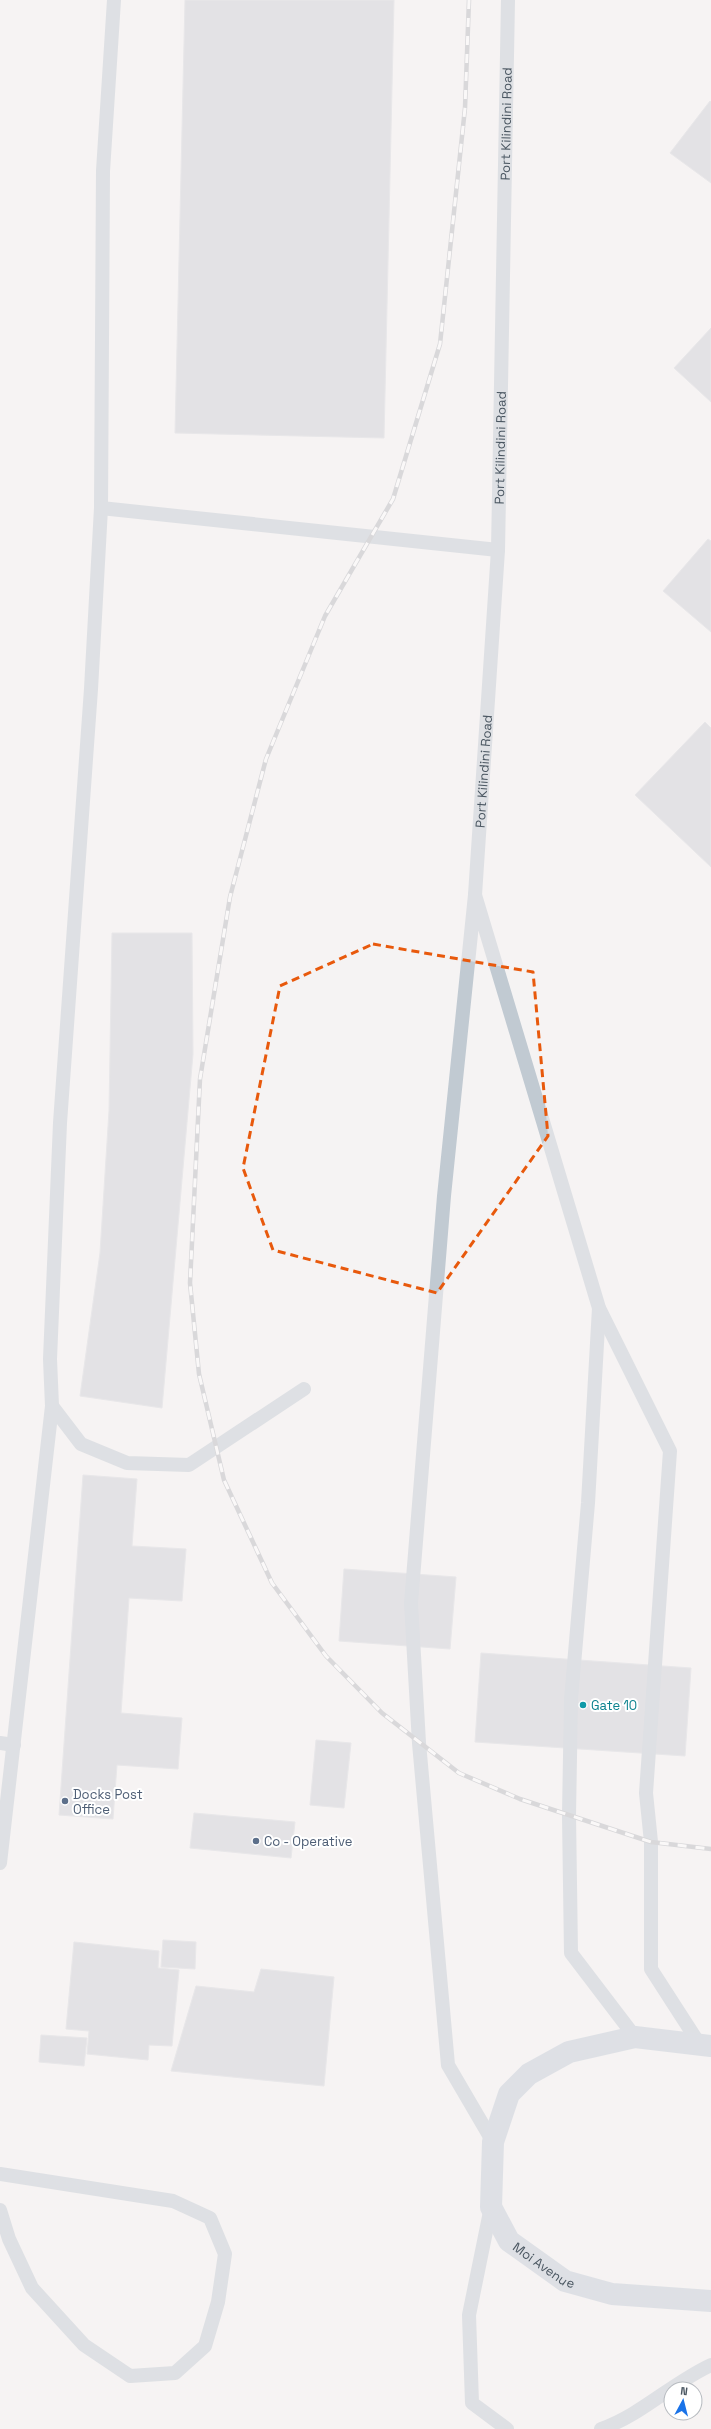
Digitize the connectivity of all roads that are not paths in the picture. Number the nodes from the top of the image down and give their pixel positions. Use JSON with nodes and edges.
{"nodes":[{"id":1,"x":114,"y":0,"type":"edge"},
{"id":2,"x":508,"y":0,"type":"edge"},
{"id":3,"x":101,"y":508,"type":"junction"},
{"id":4,"x":498,"y":550,"type":"junction"},
{"id":5,"x":475,"y":895,"type":"junction"},
{"id":6,"x":599,"y":1308,"type":"junction"},
{"id":7,"x":304,"y":1390,"type":"dead end"},
{"id":8,"x":52,"y":1406,"type":"junction"},
{"id":9,"x":7,"y":1744,"type":"edge"},
{"id":10,"x":0,"y":1863,"type":"edge"},
{"id":11,"x":635,"y":2037,"type":"junction"},
{"id":12,"x":706,"y":2046,"type":"edge"},
{"id":13,"x":493,"y":2142,"type":"junction"},
{"id":14,"x":0,"y":2174,"type":"edge"},
{"id":15,"x":491,"y":2207,"type":"junction"},
{"id":16,"x":0,"y":2210,"type":"edge"},
{"id":17,"x":711,"y":2301,"type":"edge"},
{"id":18,"x":711,"y":2365,"type":"edge"},
{"id":19,"x":507,"y":2429,"type":"edge"},
{"id":20,"x":601,"y":2429,"type":"edge"}],
"edges":[{"from":1,"to":3,"type":"lane"},
{"from":2,"to":4,"type":"lane","name":"Port Kilindini Road"},
{"from":3,"to":4,"type":"lane"},
{"from":3,"to":8,"type":"lane"},
{"from":4,"to":5,"type":"lane","name":"Port Kilindini Road"},
{"from":5,"to":6,"type":"lane"},
{"from":5,"to":13,"type":"lane","name":"Port Kilindini Road"},
{"from":6,"to":11,"type":"lane"},
{"from":6,"to":12,"type":"lane"},
{"from":7,"to":8,"type":"lane"},
{"from":8,"to":9,"type":"lane"},
{"from":9,"to":10,"type":"lane"},
{"from":11,"to":12,"type":"main road","name":"Moi Avenue"},
{"from":11,"to":13,"type":"main road","name":"Moi Avenue"},
{"from":13,"to":15,"type":"main road","name":"Moi Avenue"},
{"from":14,"to":16,"type":"lane"},
{"from":15,"to":17,"type":"main road","name":"Moi Avenue"},
{"from":15,"to":19,"type":"lane"},
{"from":18,"to":20,"type":"lane"}]}
